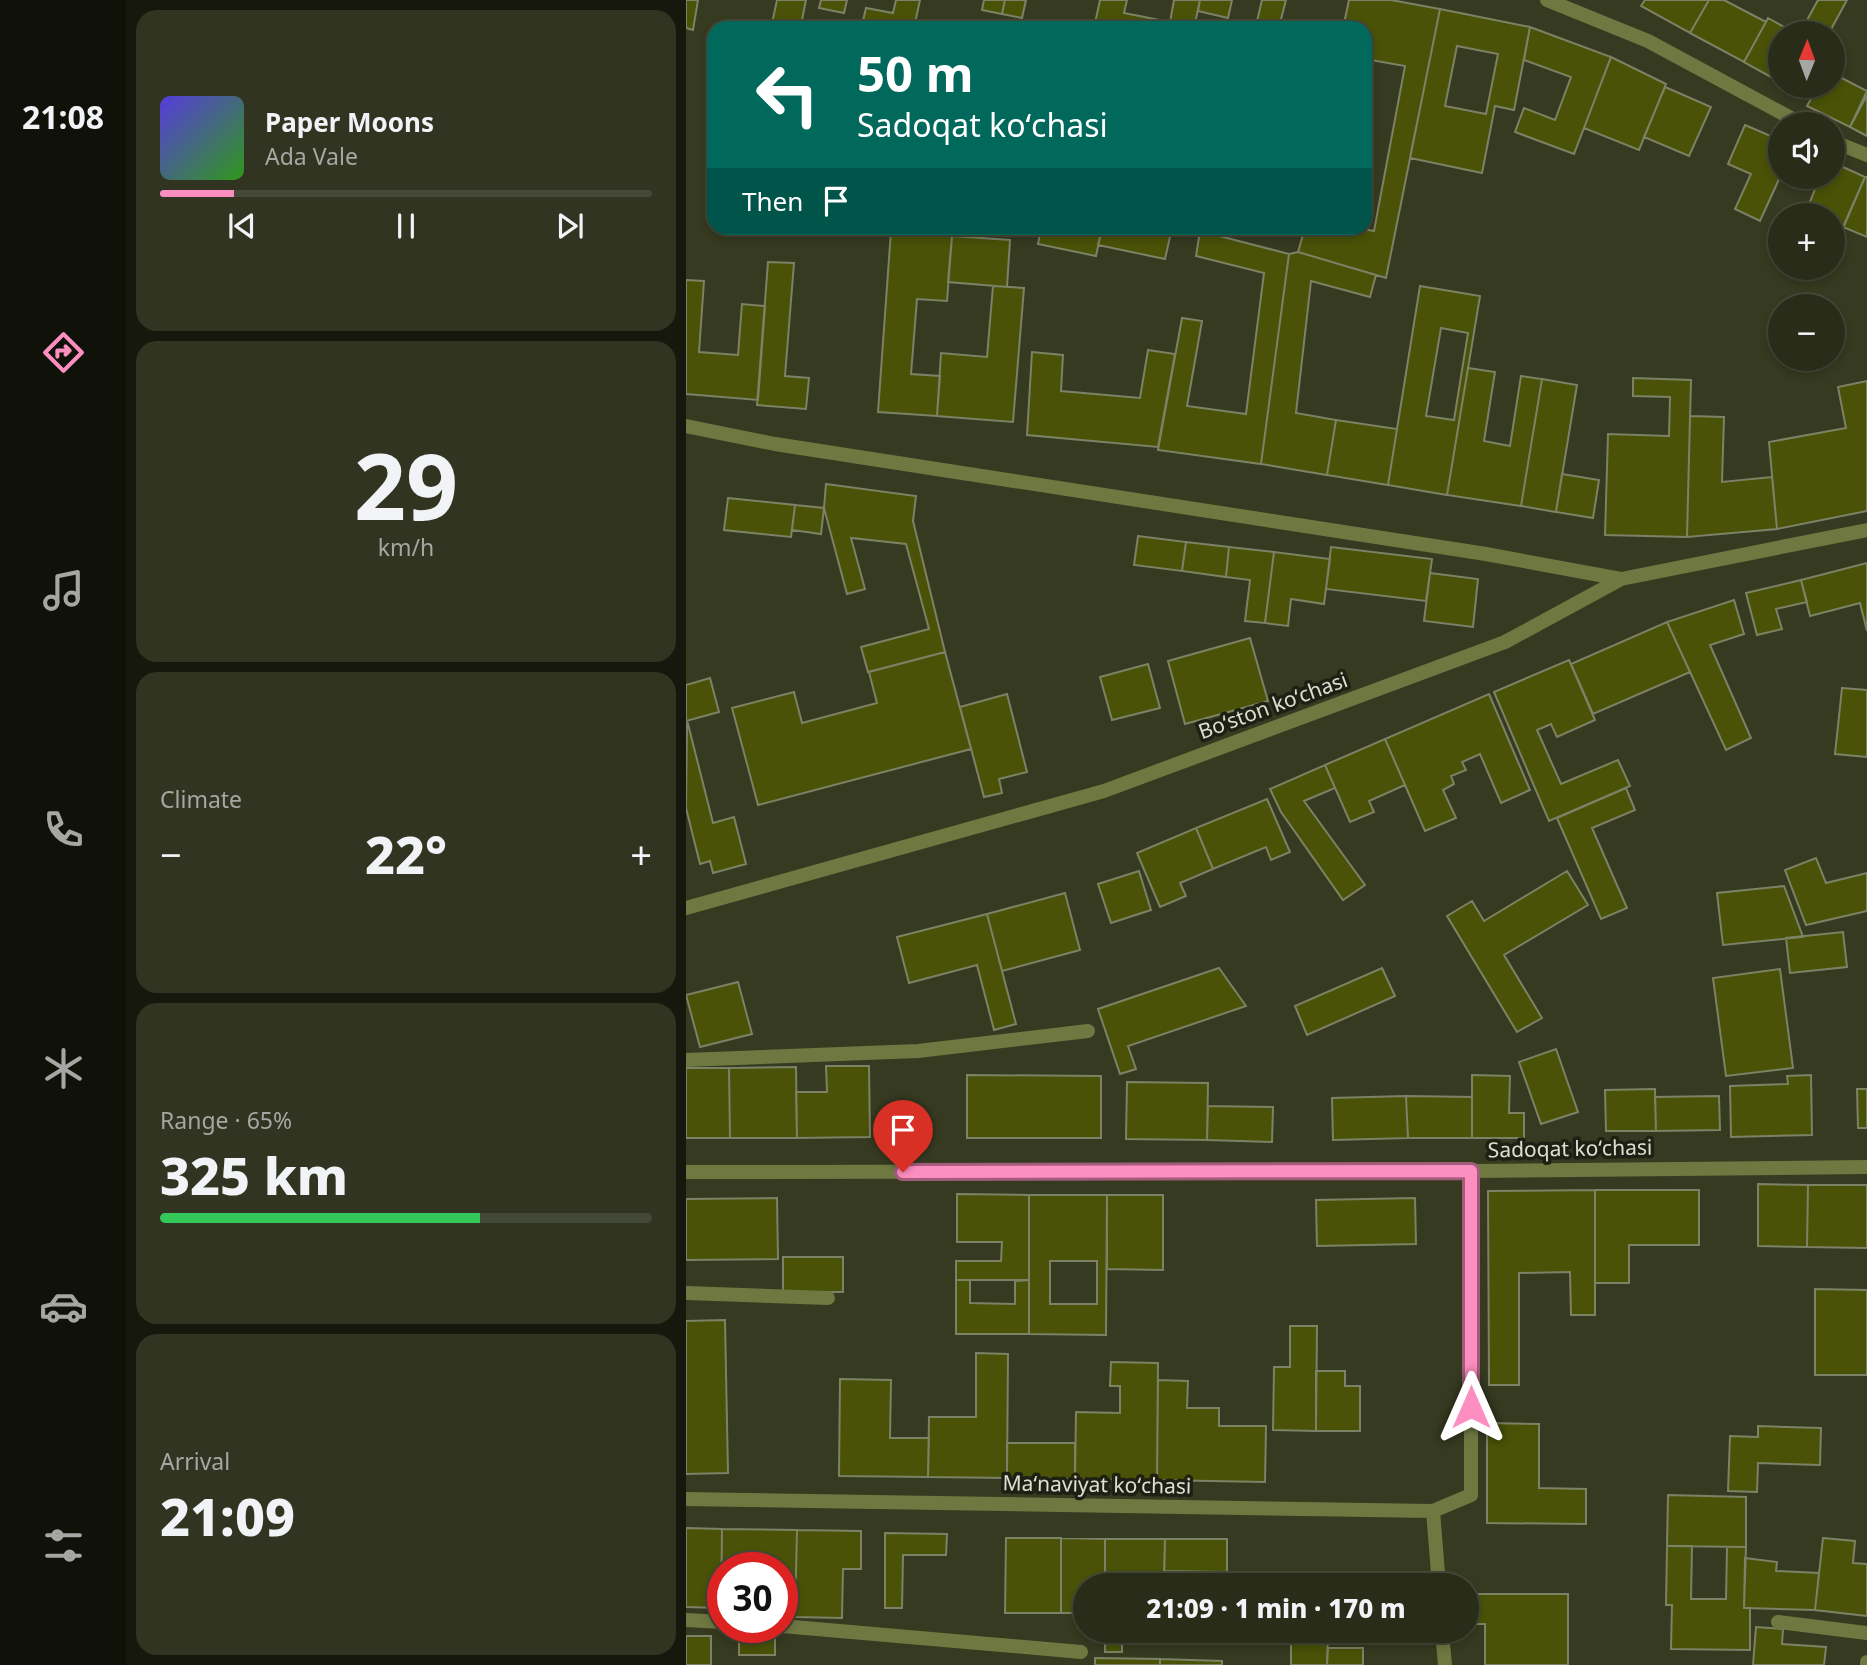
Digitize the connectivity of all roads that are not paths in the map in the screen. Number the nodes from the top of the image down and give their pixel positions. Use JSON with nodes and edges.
{"nodes":[{"id":1,"x":1547,"y":0,"type":"edge"},
{"id":2,"x":1780,"y":112,"type":"edge"},
{"id":3,"x":1845,"y":146,"type":"edge"},
{"id":4,"x":1867,"y":155,"type":"edge"},
{"id":5,"x":686,"y":426,"type":"edge"},
{"id":6,"x":1867,"y":530,"type":"edge"},
{"id":7,"x":1621,"y":579,"type":"junction"},
{"id":8,"x":686,"y":908,"type":"edge"},
{"id":9,"x":1088,"y":1031,"type":"dead end"},
{"id":10,"x":686,"y":1060,"type":"edge"},
{"id":11,"x":1867,"y":1167,"type":"edge"},
{"id":12,"x":1471,"y":1171,"type":"junction"},
{"id":13,"x":686,"y":1172,"type":"edge"},
{"id":14,"x":686,"y":1293,"type":"edge"},
{"id":15,"x":828,"y":1298,"type":"dead end"},
{"id":16,"x":686,"y":1499,"type":"edge"},
{"id":17,"x":1433,"y":1511,"type":"junction"},
{"id":18,"x":1438,"y":1573,"type":"edge"},
{"id":19,"x":686,"y":1620,"type":"edge"},
{"id":20,"x":707,"y":1621,"type":"edge"},
{"id":21,"x":1777,"y":1622,"type":"dead end"},
{"id":22,"x":798,"y":1627,"type":"edge"},
{"id":23,"x":1867,"y":1633,"type":"edge"},
{"id":24,"x":1443,"y":1643,"type":"edge"},
{"id":25,"x":1081,"y":1652,"type":"dead end"},
{"id":26,"x":1445,"y":1665,"type":"edge"}],
"edges":[{"from":1,"to":2,"type":"street"},
{"from":3,"to":4,"type":"street"},
{"from":5,"to":7,"type":"street"},
{"from":6,"to":7,"type":"street","name":"Boʻston koʻchasi"},
{"from":7,"to":8,"type":"street","name":"Boʻston koʻchasi"},
{"from":9,"to":10,"type":"street"},
{"from":11,"to":12,"type":"street","name":"Sadoqat koʻchasi"},
{"from":12,"to":13,"type":"street","name":"Sadoqat koʻchasi"},
{"from":12,"to":17,"type":"street"},
{"from":14,"to":15,"type":"street"},
{"from":16,"to":17,"type":"street","name":"Maʻnaviyat koʻchasi"},
{"from":17,"to":18,"type":"street"},
{"from":19,"to":20,"type":"street"},
{"from":21,"to":23,"type":"street"},
{"from":22,"to":25,"type":"street"},
{"from":24,"to":26,"type":"street"}]}
